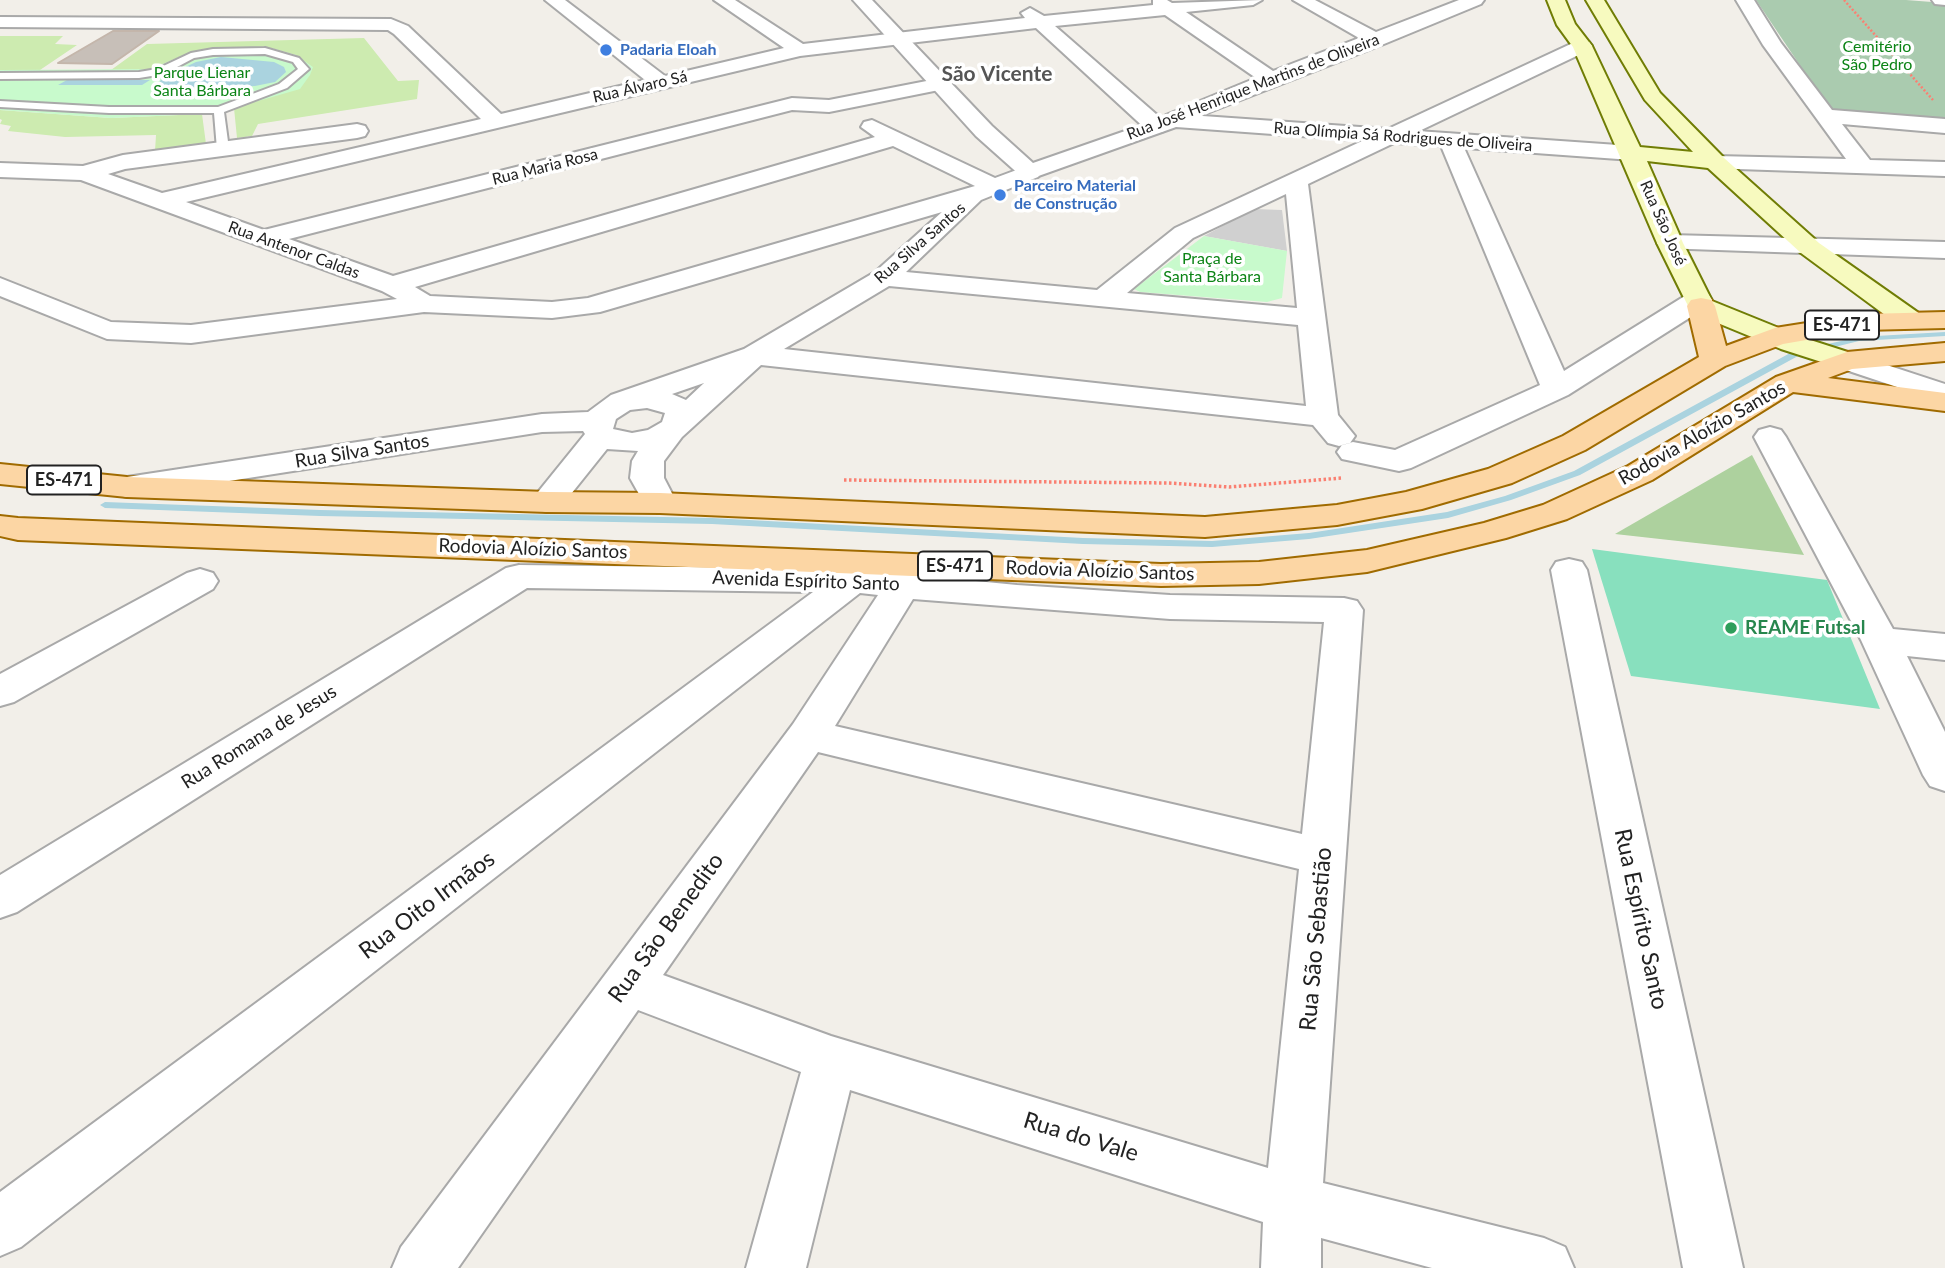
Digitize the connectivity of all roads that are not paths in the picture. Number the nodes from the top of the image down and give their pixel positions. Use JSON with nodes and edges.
{"nodes":[{"id":1,"x":554,"y":0,"type":"edge"},
{"id":2,"x":723,"y":0,"type":"edge"},
{"id":3,"x":862,"y":0,"type":"edge"},
{"id":4,"x":1014,"y":0,"type":"edge"},
{"id":5,"x":1253,"y":0,"type":"edge"},
{"id":6,"x":1302,"y":0,"type":"edge"},
{"id":7,"x":1475,"y":0,"type":"edge"},
{"id":8,"x":1556,"y":0,"type":"edge"},
{"id":9,"x":1595,"y":0,"type":"edge"},
{"id":10,"x":1745,"y":0,"type":"edge"},
{"id":11,"x":1162,"y":4,"type":"edge"},
{"id":12,"x":0,"y":22,"type":"edge"},
{"id":13,"x":1042,"y":23,"type":"junction"},
{"id":14,"x":897,"y":37,"type":"junction"},
{"id":15,"x":1377,"y":40,"type":"junction"},
{"id":16,"x":1582,"y":46,"type":"junction"},
{"id":17,"x":800,"y":50,"type":"junction"},
{"id":18,"x":0,"y":76,"type":"edge"},
{"id":19,"x":1271,"y":79,"type":"junction"},
{"id":20,"x":660,"y":82,"type":"junction"},
{"id":21,"x":942,"y":84,"type":"junction"},
{"id":22,"x":0,"y":104,"type":"edge"},
{"id":23,"x":829,"y":106,"type":"junction"},
{"id":24,"x":219,"y":110,"type":"junction"},
{"id":25,"x":1827,"y":116,"type":"junction"},
{"id":26,"x":495,"y":121,"type":"junction"},
{"id":27,"x":1165,"y":123,"type":"junction"},
{"id":28,"x":1945,"y":126,"type":"edge"},
{"id":29,"x":468,"y":127,"type":"junction"},
{"id":30,"x":1395,"y":136,"type":"junction"},
{"id":31,"x":896,"y":138,"type":"junction"},
{"id":32,"x":1450,"y":141,"type":"junction"},
{"id":33,"x":223,"y":149,"type":"junction"},
{"id":34,"x":1632,"y":153,"type":"junction"},
{"id":35,"x":1716,"y":163,"type":"junction"},
{"id":36,"x":1863,"y":167,"type":"junction"},
{"id":37,"x":1945,"y":169,"type":"edge"},
{"id":38,"x":0,"y":170,"type":"edge"},
{"id":39,"x":1030,"y":172,"type":"junction"},
{"id":40,"x":84,"y":173,"type":"junction"},
{"id":41,"x":1296,"y":180,"type":"junction"},
{"id":42,"x":985,"y":190,"type":"junction"},
{"id":43,"x":159,"y":201,"type":"junction"},
{"id":44,"x":263,"y":238,"type":"junction"},
{"id":45,"x":1670,"y":243,"type":"junction"},
{"id":46,"x":1810,"y":248,"type":"junction"},
{"id":47,"x":1945,"y":250,"type":"edge"},
{"id":48,"x":884,"y":278,"type":"junction"},
{"id":49,"x":393,"y":285,"type":"junction"},
{"id":50,"x":0,"y":286,"type":"edge"},
{"id":51,"x":1102,"y":299,"type":"junction"},
{"id":52,"x":1699,"y":303,"type":"junction"},
{"id":53,"x":424,"y":304,"type":"junction"},
{"id":54,"x":1310,"y":318,"type":"junction"},
{"id":55,"x":1910,"y":320,"type":"junction"},
{"id":56,"x":1945,"y":320,"type":"edge"},
{"id":57,"x":1783,"y":340,"type":"junction"},
{"id":58,"x":1945,"y":352,"type":"edge"},
{"id":59,"x":754,"y":355,"type":"junction"},
{"id":60,"x":1839,"y":358,"type":"junction"},
{"id":61,"x":1715,"y":360,"type":"junction"},
{"id":62,"x":1787,"y":383,"type":"junction"},
{"id":63,"x":1557,"y":389,"type":"junction"},
{"id":64,"x":1945,"y":394,"type":"edge"},
{"id":65,"x":1945,"y":402,"type":"edge"},
{"id":66,"x":1323,"y":417,"type":"junction"},
{"id":67,"x":607,"y":419,"type":"junction"},
{"id":68,"x":673,"y":430,"type":"junction"},
{"id":69,"x":1770,"y":437,"type":"dead end"},
{"id":70,"x":8,"y":475,"type":"edge"},
{"id":71,"x":127,"y":486,"type":"junction"},
{"id":72,"x":547,"y":502,"type":"junction"},
{"id":73,"x":660,"y":503,"type":"junction"},
{"id":74,"x":6,"y":531,"type":"edge"},
{"id":75,"x":1569,"y":570,"type":"dead end"},
{"id":76,"x":519,"y":576,"type":"joint"},
{"id":77,"x":200,"y":581,"type":"dead end"},
{"id":78,"x":852,"y":581,"type":"junction"},
{"id":79,"x":904,"y":584,"type":"junction"},
{"id":80,"x":1344,"y":610,"type":"joint"},
{"id":81,"x":1880,"y":640,"type":"junction"},
{"id":82,"x":1945,"y":648,"type":"edge"},
{"id":83,"x":0,"y":692,"type":"edge"},
{"id":84,"x":808,"y":735,"type":"junction"},
{"id":85,"x":1945,"y":775,"type":"edge"},
{"id":86,"x":1322,"y":858,"type":"junction"},
{"id":87,"x":0,"y":899,"type":"edge"},
{"id":88,"x":626,"y":983,"type":"junction"},
{"id":89,"x":831,"y":1060,"type":"junction"},
{"id":90,"x":1293,"y":1203,"type":"junction"},
{"id":91,"x":0,"y":1227,"type":"edge"},
{"id":92,"x":422,"y":1268,"type":"edge"},
{"id":93,"x":776,"y":1268,"type":"edge"},
{"id":94,"x":1291,"y":1268,"type":"edge"},
{"id":95,"x":1544,"y":1268,"type":"edge"},
{"id":96,"x":1713,"y":1268,"type":"edge"}],
"edges":[{"from":1,"to":20,"type":"street"},
{"from":2,"to":17,"type":"street"},
{"from":3,"to":14,"type":"street"},
{"from":4,"to":13,"type":"street"},
{"from":5,"to":11,"type":"street","name":"Rua Álvaro Sá"},
{"from":6,"to":15,"type":"street"},
{"from":7,"to":15,"type":"street","name":"Rua José Henrique Martins de Oliveira"},
{"from":8,"to":16,"type":"main road","name":"Rua São José"},
{"from":9,"to":35,"type":"main road"},
{"from":10,"to":25,"type":"street"},
{"from":11,"to":13,"type":"street","name":"Rua Álvaro Sá"},
{"from":11,"to":19,"type":"street"},
{"from":12,"to":26,"type":"street"},
{"from":13,"to":14,"type":"street","name":"Rua Álvaro Sá"},
{"from":13,"to":27,"type":"street"},
{"from":14,"to":17,"type":"street","name":"Rua Álvaro Sá"},
{"from":14,"to":21,"type":"street"},
{"from":15,"to":19,"type":"street","name":"Rua José Henrique Martins de Oliveira"},
{"from":16,"to":30,"type":"street"},
{"from":16,"to":34,"type":"main road","name":"Rua São José"},
{"from":17,"to":20,"type":"street","name":"Rua Álvaro Sá"},
{"from":18,"to":24,"type":"lane"},
{"from":19,"to":27,"type":"street","name":"Rua José Henrique Martins de Oliveira"},
{"from":20,"to":26,"type":"street","name":"Rua Álvaro Sá"},
{"from":21,"to":23,"type":"street"},
{"from":21,"to":39,"type":"street"},
{"from":22,"to":24,"type":"lane"},
{"from":23,"to":31,"type":"street"},
{"from":23,"to":44,"type":"street","name":"Rua Maria Rosa"},
{"from":24,"to":33,"type":"lane"},
{"from":25,"to":28,"type":"street"},
{"from":25,"to":36,"type":"street"},
{"from":26,"to":29,"type":"street","name":"Rua Álvaro Sá"},
{"from":27,"to":30,"type":"street","name":"Rua Olímpia Sá Rodrigues de Oliveira"},
{"from":27,"to":39,"type":"street","name":"Rua José Henrique Martins de Oliveira"},
{"from":29,"to":33,"type":"street"},
{"from":29,"to":43,"type":"street","name":"Rua Álvaro Sá"},
{"from":30,"to":32,"type":"street","name":"Rua Olímpia Sá Rodrigues de Oliveira"},
{"from":30,"to":41,"type":"street"},
{"from":31,"to":42,"type":"street"},
{"from":31,"to":49,"type":"street"},
{"from":32,"to":34,"type":"street","name":"Rua Olímpia Sá Rodrigues de Oliveira"},
{"from":32,"to":63,"type":"street"},
{"from":33,"to":40,"type":"street"},
{"from":34,"to":35,"type":"main road"},
{"from":34,"to":45,"type":"main road","name":"Rua São José"},
{"from":35,"to":36,"type":"street"},
{"from":35,"to":46,"type":"main road"},
{"from":36,"to":37,"type":"street"},
{"from":38,"to":40,"type":"street","name":"Rua Antenor Caldas"},
{"from":39,"to":42,"type":"street","name":"Rua José Henrique Martins de Oliveira"},
{"from":40,"to":43,"type":"street","name":"Rua Antenor Caldas"},
{"from":41,"to":51,"type":"street"},
{"from":41,"to":54,"type":"street"},
{"from":42,"to":48,"type":"street","name":"Rua Silva Santos"},
{"from":42,"to":53,"type":"street","name":"Rua Antenor Caldas"},
{"from":43,"to":44,"type":"street","name":"Rua Antenor Caldas"},
{"from":44,"to":49,"type":"street","name":"Rua Antenor Caldas"},
{"from":45,"to":46,"type":"street"},
{"from":45,"to":52,"type":"main road","name":"Rua São José"},
{"from":46,"to":47,"type":"street"},
{"from":46,"to":55,"type":"main road"},
{"from":48,"to":51,"type":"street"},
{"from":48,"to":59,"type":"street","name":"Rua Silva Santos"},
{"from":49,"to":53,"type":"street","name":"Rua Antenor Caldas"},
{"from":50,"to":53,"type":"street"},
{"from":51,"to":54,"type":"street"},
{"from":52,"to":57,"type":"main road"},
{"from":52,"to":61,"type":"main road"},
{"from":52,"to":63,"type":"street"},
{"from":54,"to":66,"type":"street"},
{"from":55,"to":56,"type":"main road","number":"ES-471"},
{"from":55,"to":57,"type":"main road","number":"ES-471"},
{"from":57,"to":60,"type":"main road"},
{"from":57,"to":61,"type":"main road","number":"ES-471"},
{"from":58,"to":60,"type":"main road","name":"Rodovia Aloízio Santos","number":"ES-471"},
{"from":59,"to":66,"type":"street"},
{"from":59,"to":67,"type":"street","name":"Rua Silva Santos"},
{"from":59,"to":68,"type":"street","name":"Rua Silva Santos"},
{"from":60,"to":62,"type":"main road","name":"Rodovia Aloízio Santos","number":"ES-471"},
{"from":60,"to":64,"type":"street"},
{"from":61,"to":73,"type":"main road","number":"ES-471"},
{"from":62,"to":65,"type":"main road"},
{"from":62,"to":74,"type":"main road","name":"Rodovia Aloízio Santos","number":"ES-471"},
{"from":63,"to":66,"type":"street"},
{"from":67,"to":68,"type":"street"},
{"from":67,"to":68,"type":"street"},
{"from":67,"to":71,"type":"street","name":"Rua Silva Santos"},
{"from":67,"to":72,"type":"street"},
{"from":68,"to":73,"type":"street","name":"Rua Silva Santos"},
{"from":69,"to":81,"type":"street"},
{"from":70,"to":71,"type":"main road","number":"ES-471"},
{"from":70,"to":74,"type":"main road"},
{"from":71,"to":72,"type":"main road","number":"ES-471"},
{"from":71,"to":74,"type":"main road"},
{"from":72,"to":73,"type":"main road","number":"ES-471"},
{"from":75,"to":96,"type":"street","name":"Rua Espírito Santo"},
{"from":76,"to":78,"type":"street","name":"Avenida Espírito Santo"},
{"from":76,"to":87,"type":"street","name":"Rua Romana de Jesus"},
{"from":77,"to":83,"type":"street"},
{"from":78,"to":79,"type":"street","name":"Avenida Espírito Santo"},
{"from":78,"to":91,"type":"street","name":"Rua Oito Irmãos"},
{"from":79,"to":80,"type":"street","name":"Avenida Espírito Santo"},
{"from":79,"to":84,"type":"street","name":"Rua São Benedito"},
{"from":80,"to":86,"type":"street","name":"Rua São Sebastião"},
{"from":81,"to":82,"type":"street"},
{"from":81,"to":85,"type":"street"},
{"from":84,"to":86,"type":"street"},
{"from":84,"to":88,"type":"street","name":"Rua São Benedito"},
{"from":86,"to":90,"type":"street","name":"Rua São Sebastião"},
{"from":88,"to":89,"type":"street","name":"Rua do Vale"},
{"from":88,"to":92,"type":"street","name":"Rua São Benedito"},
{"from":89,"to":90,"type":"street","name":"Rua do Vale"},
{"from":89,"to":93,"type":"street"},
{"from":90,"to":94,"type":"street","name":"Rua São Sebastião"},
{"from":90,"to":95,"type":"street","name":"Rua do Vale"}]}
